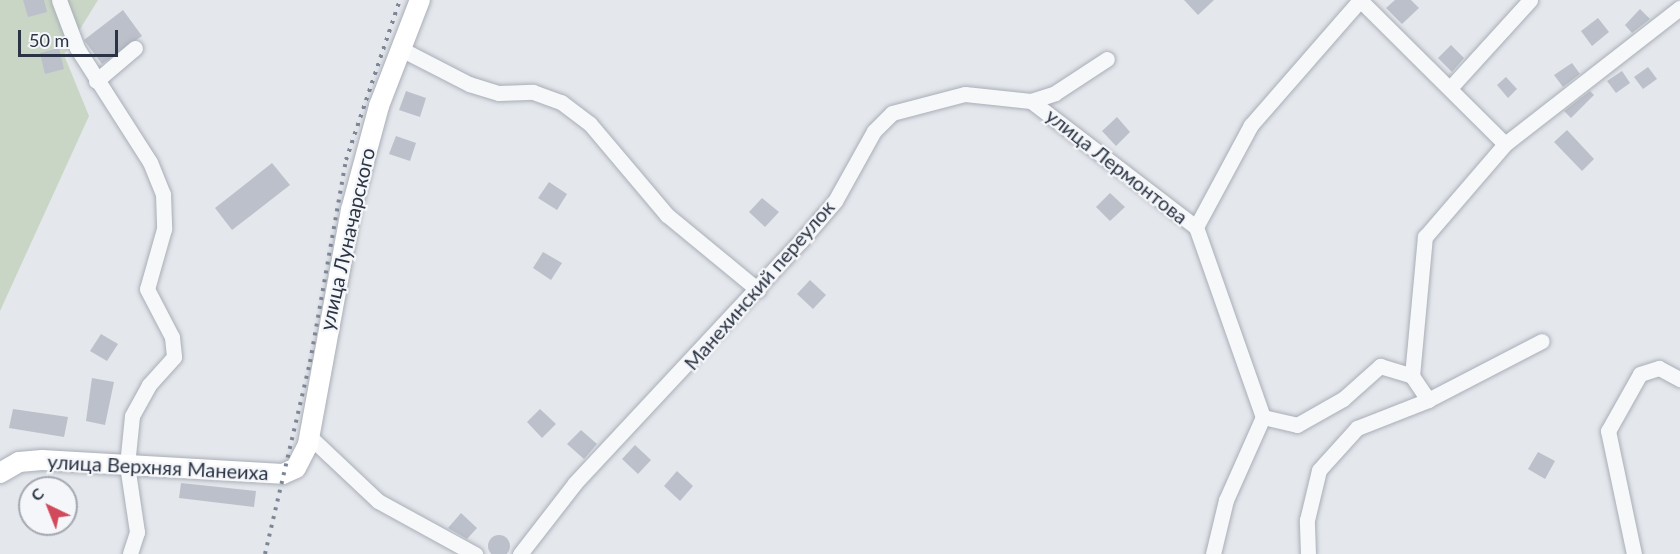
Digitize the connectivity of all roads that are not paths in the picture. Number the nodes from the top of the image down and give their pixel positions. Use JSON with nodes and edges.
{"nodes":[{"id":1,"x":59,"y":0,"type":"edge"},
{"id":2,"x":420,"y":0,"type":"edge"},
{"id":3,"x":1360,"y":0,"type":"edge"},
{"id":4,"x":1530,"y":0,"type":"edge"},
{"id":5,"x":1680,"y":8,"type":"edge"},
{"id":6,"x":135,"y":48,"type":"dead end"},
{"id":7,"x":399,"y":48,"type":"junction"},
{"id":8,"x":1107,"y":59,"type":"dead end"},
{"id":9,"x":96,"y":81,"type":"junction"},
{"id":10,"x":1450,"y":88,"type":"junction"},
{"id":11,"x":1031,"y":100,"type":"junction"},
{"id":12,"x":1505,"y":144,"type":"junction"},
{"id":13,"x":1196,"y":227,"type":"junction"},
{"id":14,"x":758,"y":290,"type":"junction"},
{"id":15,"x":1542,"y":341,"type":"dead end"},
{"id":16,"x":1412,"y":376,"type":"junction"},
{"id":17,"x":1680,"y":379,"type":"edge"},
{"id":18,"x":1428,"y":400,"type":"junction"},
{"id":19,"x":1263,"y":417,"type":"junction"},
{"id":20,"x":309,"y":436,"type":"junction"},
{"id":21,"x":127,"y":465,"type":"junction"},
{"id":22,"x":1,"y":471,"type":"edge"},
{"id":23,"x":283,"y":474,"type":"joint"},
{"id":24,"x":130,"y":554,"type":"edge"},
{"id":25,"x":475,"y":554,"type":"edge"},
{"id":26,"x":520,"y":554,"type":"edge"},
{"id":27,"x":1213,"y":554,"type":"edge"},
{"id":28,"x":1308,"y":554,"type":"edge"},
{"id":29,"x":1634,"y":554,"type":"edge"}],
"edges":[{"from":1,"to":9,"type":"street"},
{"from":2,"to":7,"type":"main road","name":"улица Луначарского"},
{"from":3,"to":10,"type":"street"},
{"from":3,"to":13,"type":"street","name":"улица Лермонтова"},
{"from":4,"to":10,"type":"street"},
{"from":5,"to":12,"type":"street"},
{"from":6,"to":9,"type":"street"},
{"from":7,"to":14,"type":"street"},
{"from":7,"to":20,"type":"main road","name":"улица Луначарского"},
{"from":8,"to":11,"type":"street"},
{"from":9,"to":21,"type":"street"},
{"from":10,"to":12,"type":"street"},
{"from":11,"to":13,"type":"street","name":"улица Лермонтова"},
{"from":11,"to":14,"type":"street","name":"Манехинский переулок"},
{"from":12,"to":16,"type":"street"},
{"from":13,"to":19,"type":"street"},
{"from":14,"to":26,"type":"street","name":"Манехинский переулок"},
{"from":15,"to":18,"type":"street"},
{"from":16,"to":18,"type":"street"},
{"from":16,"to":19,"type":"street"},
{"from":17,"to":29,"type":"street"},
{"from":18,"to":28,"type":"street"},
{"from":19,"to":27,"type":"street"},
{"from":20,"to":23,"type":"main road","name":"улица Луначарского"},
{"from":20,"to":25,"type":"street"},
{"from":21,"to":22,"type":"main road","name":"улица Верхняя Манеиха"},
{"from":21,"to":23,"type":"main road","name":"улица Верхняя Манеиха"},
{"from":21,"to":24,"type":"street"}]}
